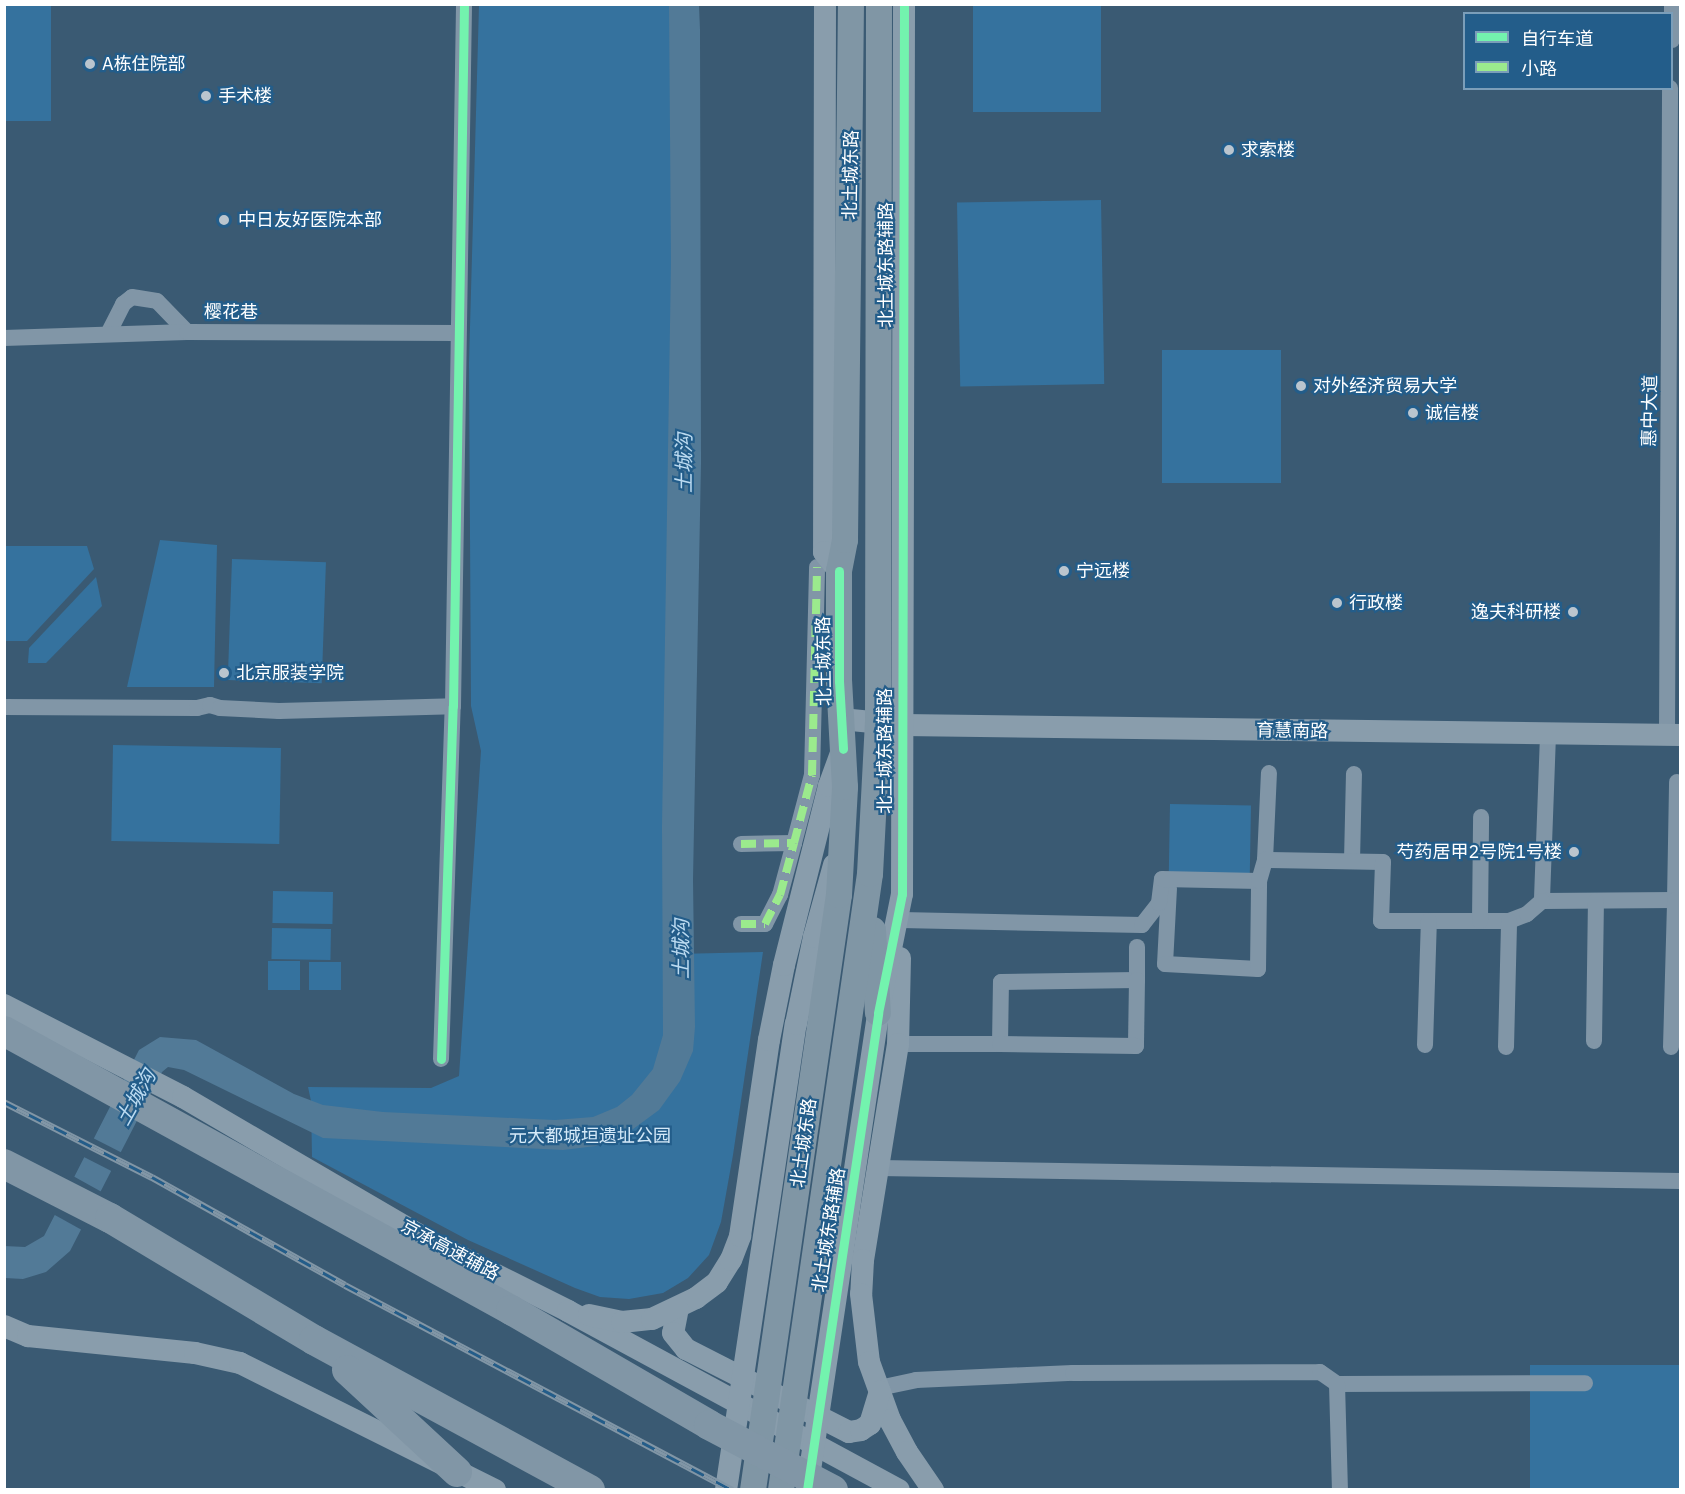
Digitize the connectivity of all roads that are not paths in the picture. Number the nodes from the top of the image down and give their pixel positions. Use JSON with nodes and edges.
{"nodes":[{"id":1,"x":464,"y":4,"type":"edge"},
{"id":2,"x":825,"y":4,"type":"edge"},
{"id":3,"x":851,"y":4,"type":"edge"},
{"id":4,"x":879,"y":4,"type":"edge"},
{"id":5,"x":904,"y":4,"type":"edge"},
{"id":6,"x":1670,"y":90,"type":"edge"},
{"id":7,"x":187,"y":332,"type":"junction"},
{"id":8,"x":458,"y":333,"type":"junction"},
{"id":9,"x":108,"y":334,"type":"junction"},
{"id":10,"x":4,"y":338,"type":"edge"},
{"id":11,"x":828,"y":569,"type":"junction"},
{"id":12,"x":453,"y":706,"type":"junction"},
{"id":13,"x":4,"y":707,"type":"edge"},
{"id":14,"x":841,"y":719,"type":"junction"},
{"id":15,"x":890,"y":724,"type":"junction"},
{"id":16,"x":1548,"y":735,"type":"junction"},
{"id":17,"x":1674,"y":735,"type":"edge"},
{"id":18,"x":843,"y":749,"type":"junction"},
{"id":19,"x":1269,"y":773,"type":"dead end"},
{"id":20,"x":1354,"y":774,"type":"dead end"},
{"id":21,"x":1677,"y":782,"type":"dead end"},
{"id":22,"x":1481,"y":817,"type":"dead end"},
{"id":23,"x":842,"y":835,"type":"junction"},
{"id":24,"x":794,"y":843,"type":"junction"},
{"id":25,"x":741,"y":844,"type":"dead end"},
{"id":26,"x":1264,"y":860,"type":"junction"},
{"id":27,"x":1352,"y":861,"type":"junction"},
{"id":28,"x":870,"y":874,"type":"junction"},
{"id":29,"x":1169,"y":879,"type":"junction"},
{"id":30,"x":1259,"y":881,"type":"junction"},
{"id":31,"x":902,"y":894,"type":"junction"},
{"id":32,"x":1675,"y":900,"type":"junction"},
{"id":33,"x":1542,"y":901,"type":"junction"},
{"id":34,"x":1596,"y":901,"type":"junction"},
{"id":35,"x":901,"y":920,"type":"junction"},
{"id":36,"x":1429,"y":921,"type":"junction"},
{"id":37,"x":1480,"y":921,"type":"junction"},
{"id":38,"x":1509,"y":921,"type":"junction"},
{"id":39,"x":741,"y":924,"type":"dead end"},
{"id":40,"x":1137,"y":946,"type":"dead end"},
{"id":41,"x":784,"y":965,"type":"junction"},
{"id":42,"x":1137,"y":980,"type":"junction"},
{"id":43,"x":4,"y":1005,"type":"edge"},
{"id":44,"x":878,"y":1013,"type":"junction"},
{"id":45,"x":796,"y":1024,"type":"junction"},
{"id":46,"x":4,"y":1031,"type":"edge"},
{"id":47,"x":1594,"y":1041,"type":"dead end"},
{"id":48,"x":898,"y":1044,"type":"junction"},
{"id":49,"x":1000,"y":1044,"type":"junction"},
{"id":50,"x":1425,"y":1045,"type":"dead end"},
{"id":51,"x":1506,"y":1047,"type":"dead end"},
{"id":52,"x":1671,"y":1047,"type":"dead end"},
{"id":53,"x":441,"y":1059,"type":"dead end"},
{"id":54,"x":101,"y":1069,"type":"junction"},
{"id":55,"x":177,"y":1110,"type":"junction"},
{"id":56,"x":4,"y":1164,"type":"edge"},
{"id":57,"x":879,"y":1167,"type":"junction"},
{"id":58,"x":1680,"y":1181,"type":"edge"},
{"id":59,"x":330,"y":1209,"type":"junction"},
{"id":60,"x":435,"y":1244,"type":"junction"},
{"id":61,"x":678,"y":1308,"type":"junction"},
{"id":62,"x":568,"y":1311,"type":"junction"},
{"id":63,"x":4,"y":1326,"type":"edge"},
{"id":64,"x":314,"y":1340,"type":"junction"},
{"id":65,"x":1585,"y":1383,"type":"dead end"},
{"id":66,"x":1337,"y":1384,"type":"junction"},
{"id":67,"x":879,"y":1390,"type":"junction"},
{"id":68,"x":457,"y":1472,"type":"junction"},
{"id":69,"x":495,"y":1490,"type":"edge"},
{"id":70,"x":590,"y":1490,"type":"edge"},
{"id":71,"x":726,"y":1490,"type":"edge"},
{"id":72,"x":753,"y":1490,"type":"edge"},
{"id":73,"x":782,"y":1490,"type":"edge"},
{"id":74,"x":807,"y":1490,"type":"edge"},
{"id":75,"x":833,"y":1490,"type":"edge"},
{"id":76,"x":899,"y":1490,"type":"edge"},
{"id":77,"x":933,"y":1490,"type":"edge"},
{"id":78,"x":1340,"y":1490,"type":"edge"}],
"edges":[{"from":1,"to":8,"type":"street"},
{"from":2,"to":11,"type":"street"},
{"from":3,"to":11,"type":"main road","name":"北土城东路"},
{"from":4,"to":15,"type":"main road","name":"北土城东路"},
{"from":5,"to":15,"type":"street","name":"北土城东路辅路"},
{"from":6,"to":17,"type":"street","name":"惠中大道"},
{"from":7,"to":8,"type":"street","name":"樱花巷"},
{"from":7,"to":9,"type":"street","name":"樱花巷"},
{"from":7,"to":9,"type":"street"},
{"from":8,"to":12,"type":"street"},
{"from":9,"to":10,"type":"street","name":"樱花巷"},
{"from":11,"to":14,"type":"main road","name":"北土城东路"},
{"from":11,"to":24,"type":"street"},
{"from":12,"to":13,"type":"street"},
{"from":12,"to":53,"type":"street"},
{"from":14,"to":15,"type":"street","name":"育慧南路"},
{"from":14,"to":18,"type":"main road","name":"北土城东路"},
{"from":15,"to":16,"type":"street","name":"育慧南路"},
{"from":15,"to":28,"type":"main road","name":"北土城东路"},
{"from":15,"to":31,"type":"street","name":"北土城东路辅路"},
{"from":16,"to":17,"type":"street","name":"育慧南路"},
{"from":16,"to":33,"type":"street"},
{"from":18,"to":23,"type":"main road","name":"北土城东路"},
{"from":18,"to":41,"type":"street"},
{"from":19,"to":26,"type":"street"},
{"from":20,"to":27,"type":"street"},
{"from":21,"to":32,"type":"street"},
{"from":22,"to":37,"type":"street"},
{"from":23,"to":45,"type":"street"},
{"from":23,"to":72,"type":"main road","name":"北土城东路"},
{"from":24,"to":25,"type":"street"},
{"from":24,"to":39,"type":"street"},
{"from":26,"to":27,"type":"street"},
{"from":26,"to":30,"type":"street"},
{"from":27,"to":36,"type":"street"},
{"from":28,"to":44,"type":"main road"},
{"from":28,"to":73,"type":"main road","name":"北土城东路"},
{"from":29,"to":30,"type":"street"},
{"from":29,"to":30,"type":"street"},
{"from":29,"to":35,"type":"street"},
{"from":31,"to":35,"type":"street"},
{"from":31,"to":44,"type":"street","name":"北土城东路辅路"},
{"from":32,"to":34,"type":"street"},
{"from":32,"to":52,"type":"street"},
{"from":33,"to":34,"type":"street"},
{"from":33,"to":38,"type":"street"},
{"from":34,"to":47,"type":"street"},
{"from":35,"to":48,"type":"street"},
{"from":36,"to":37,"type":"street"},
{"from":36,"to":50,"type":"street"},
{"from":37,"to":38,"type":"street"},
{"from":38,"to":51,"type":"street"},
{"from":40,"to":42,"type":"street"},
{"from":41,"to":45,"type":"street"},
{"from":41,"to":61,"type":"street"},
{"from":42,"to":49,"type":"street"},
{"from":42,"to":49,"type":"street"},
{"from":43,"to":54,"type":"street"},
{"from":44,"to":74,"type":"street","name":"北土城东路辅路"},
{"from":45,"to":71,"type":"street"},
{"from":46,"to":54,"type":"highway"},
{"from":48,"to":49,"type":"street"},
{"from":48,"to":57,"type":"street"},
{"from":54,"to":55,"type":"highway"},
{"from":55,"to":59,"type":"highway"},
{"from":55,"to":60,"type":"street","name":"京承高速辅路"},
{"from":56,"to":64,"type":"highway"},
{"from":57,"to":58,"type":"street"},
{"from":57,"to":67,"type":"street"},
{"from":59,"to":60,"type":"highway"},
{"from":59,"to":75,"type":"highway"},
{"from":60,"to":62,"type":"street","name":"京承高速辅路"},
{"from":61,"to":62,"type":"street"},
{"from":61,"to":67,"type":"street"},
{"from":62,"to":76,"type":"street","name":"京承高速辅路"},
{"from":63,"to":68,"type":"street"},
{"from":64,"to":68,"type":"highway"},
{"from":64,"to":70,"type":"highway"},
{"from":65,"to":66,"type":"street"},
{"from":66,"to":67,"type":"street"},
{"from":66,"to":78,"type":"street"},
{"from":67,"to":77,"type":"street"},
{"from":68,"to":69,"type":"street"}]}
